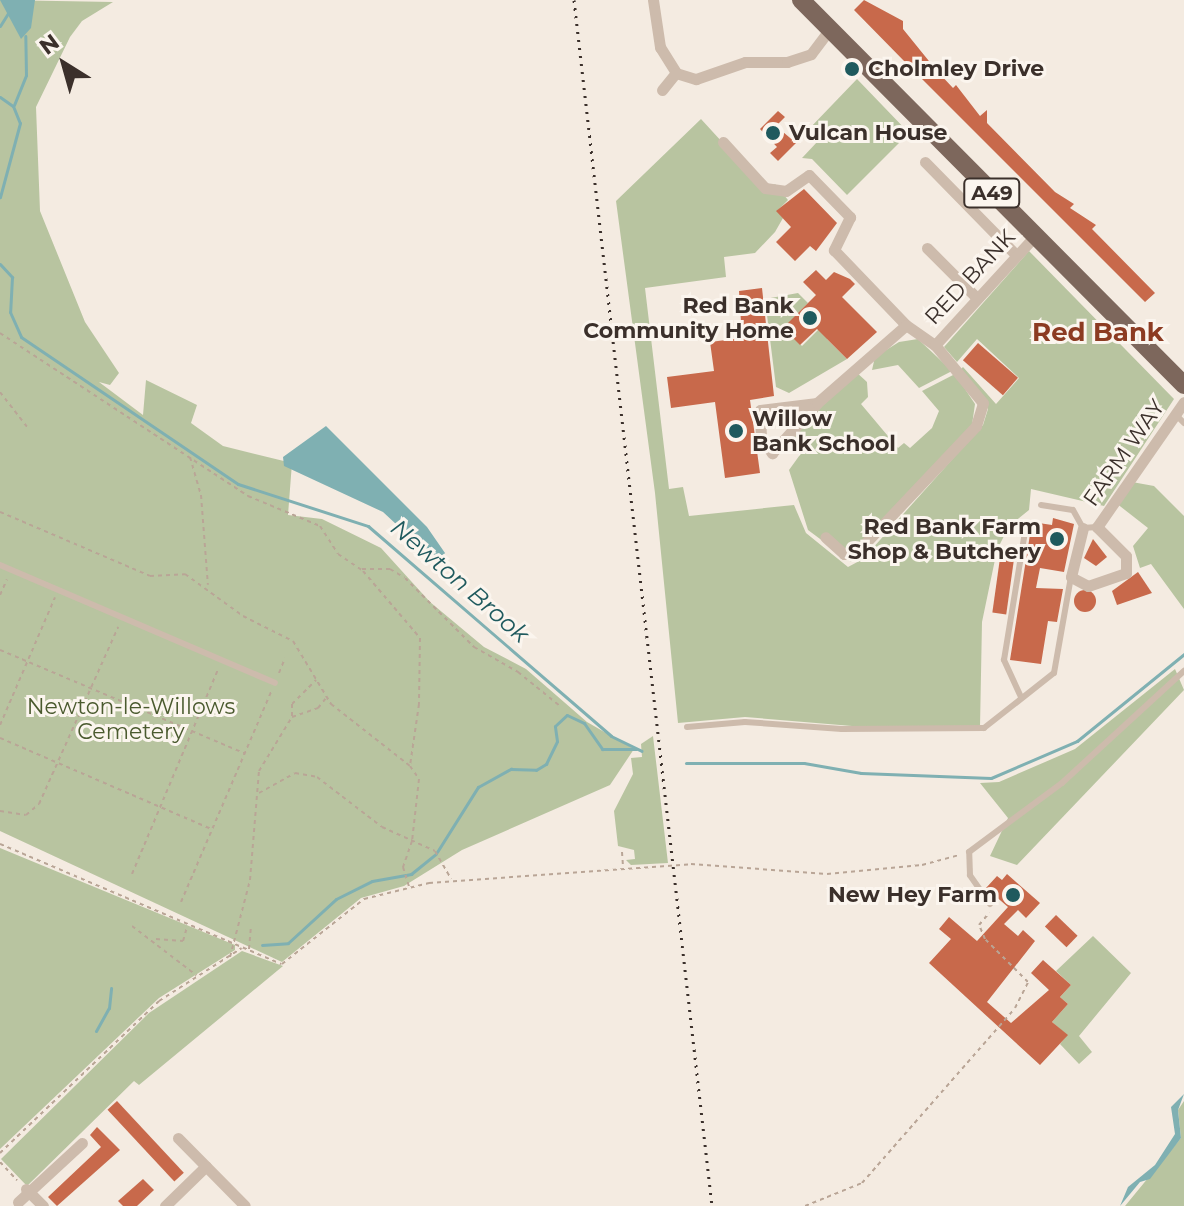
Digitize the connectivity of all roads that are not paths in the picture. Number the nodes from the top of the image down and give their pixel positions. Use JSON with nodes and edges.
{"nodes":[{"id":1,"x":653,"y":0,"type":"edge"},
{"id":2,"x":801,"y":0,"type":"edge"},
{"id":3,"x":830,"y":29,"type":"junction"},
{"id":4,"x":676,"y":73,"type":"junction"},
{"id":5,"x":662,"y":90,"type":"dead end"},
{"id":6,"x":723,"y":142,"type":"dead end"},
{"id":7,"x":925,"y":162,"type":"dead end"},
{"id":8,"x":1035,"y":236,"type":"junction"},
{"id":9,"x":927,"y":248,"type":"dead end"},
{"id":10,"x":1016,"y":255,"type":"junction"},
{"id":11,"x":976,"y":297,"type":"junction"},
{"id":12,"x":906,"y":325,"type":"junction"},
{"id":13,"x":935,"y":345,"type":"junction"},
{"id":14,"x":1184,"y":385,"type":"edge"},
{"id":15,"x":1184,"y":402,"type":"edge"},
{"id":16,"x":817,"y":403,"type":"junction"},
{"id":17,"x":1180,"y":419,"type":"edge"},
{"id":18,"x":1041,"y":505,"type":"dead end"},
{"id":19,"x":1026,"y":525,"type":"dead end"},
{"id":20,"x":1097,"y":527,"type":"junction"},
{"id":21,"x":1083,"y":528,"type":"junction"},
{"id":22,"x":825,"y":537,"type":"dead end"},
{"id":23,"x":0,"y":565,"type":"edge"},
{"id":24,"x":1071,"y":577,"type":"junction"},
{"id":25,"x":1184,"y":671,"type":"edge"},
{"id":26,"x":275,"y":683,"type":"road end"},
{"id":27,"x":1021,"y":697,"type":"junction"},
{"id":28,"x":687,"y":727,"type":"dead end"},
{"id":29,"x":990,"y":904,"type":"road end"},
{"id":30,"x":178,"y":1138,"type":"dead end"},
{"id":31,"x":82,"y":1143,"type":"dead end"},
{"id":32,"x":206,"y":1166,"type":"junction"},
{"id":33,"x":28,"y":1190,"type":"junction"},
{"id":34,"x":18,"y":1202,"type":"dead end"},
{"id":35,"x":43,"y":1206,"type":"edge"},
{"id":36,"x":165,"y":1206,"type":"edge"},
{"id":37,"x":245,"y":1206,"type":"edge"}],
"edges":[{"from":1,"to":4,"type":"street"},
{"from":2,"to":3,"type":"main road","number":"A49"},
{"from":3,"to":4,"type":"street"},
{"from":3,"to":8,"type":"main road","number":"A49"},
{"from":4,"to":5,"type":"street"},
{"from":6,"to":12,"type":"street"},
{"from":7,"to":10,"type":"street"},
{"from":8,"to":10,"type":"street","name":"RED BANK"},
{"from":8,"to":14,"type":"main road","number":"A49"},
{"from":9,"to":11,"type":"street"},
{"from":10,"to":11,"type":"street","name":"RED BANK"},
{"from":11,"to":13,"type":"street","name":"RED BANK"},
{"from":12,"to":13,"type":"street"},
{"from":12,"to":16,"type":"street"},
{"from":13,"to":22,"type":"street"},
{"from":15,"to":17,"type":"street","name":"FARM WAY"},
{"from":16,"to":16,"type":"street"},
{"from":17,"to":20,"type":"street","name":"FARM WAY"},
{"from":18,"to":21,"type":"lane","name":"FARM WAY"},
{"from":19,"to":27,"type":"lane"},
{"from":20,"to":21,"type":"lane","name":"FARM WAY"},
{"from":20,"to":24,"type":"street","name":"FARM WAY"},
{"from":21,"to":24,"type":"street","name":"FARM WAY"},
{"from":23,"to":26,"type":"lane"},
{"from":24,"to":27,"type":"lane"},
{"from":25,"to":29,"type":"lane"},
{"from":27,"to":28,"type":"lane"},
{"from":30,"to":32,"type":"street"},
{"from":31,"to":33,"type":"street"},
{"from":32,"to":36,"type":"street"},
{"from":32,"to":37,"type":"street"},
{"from":33,"to":34,"type":"street"},
{"from":33,"to":35,"type":"street"}]}
